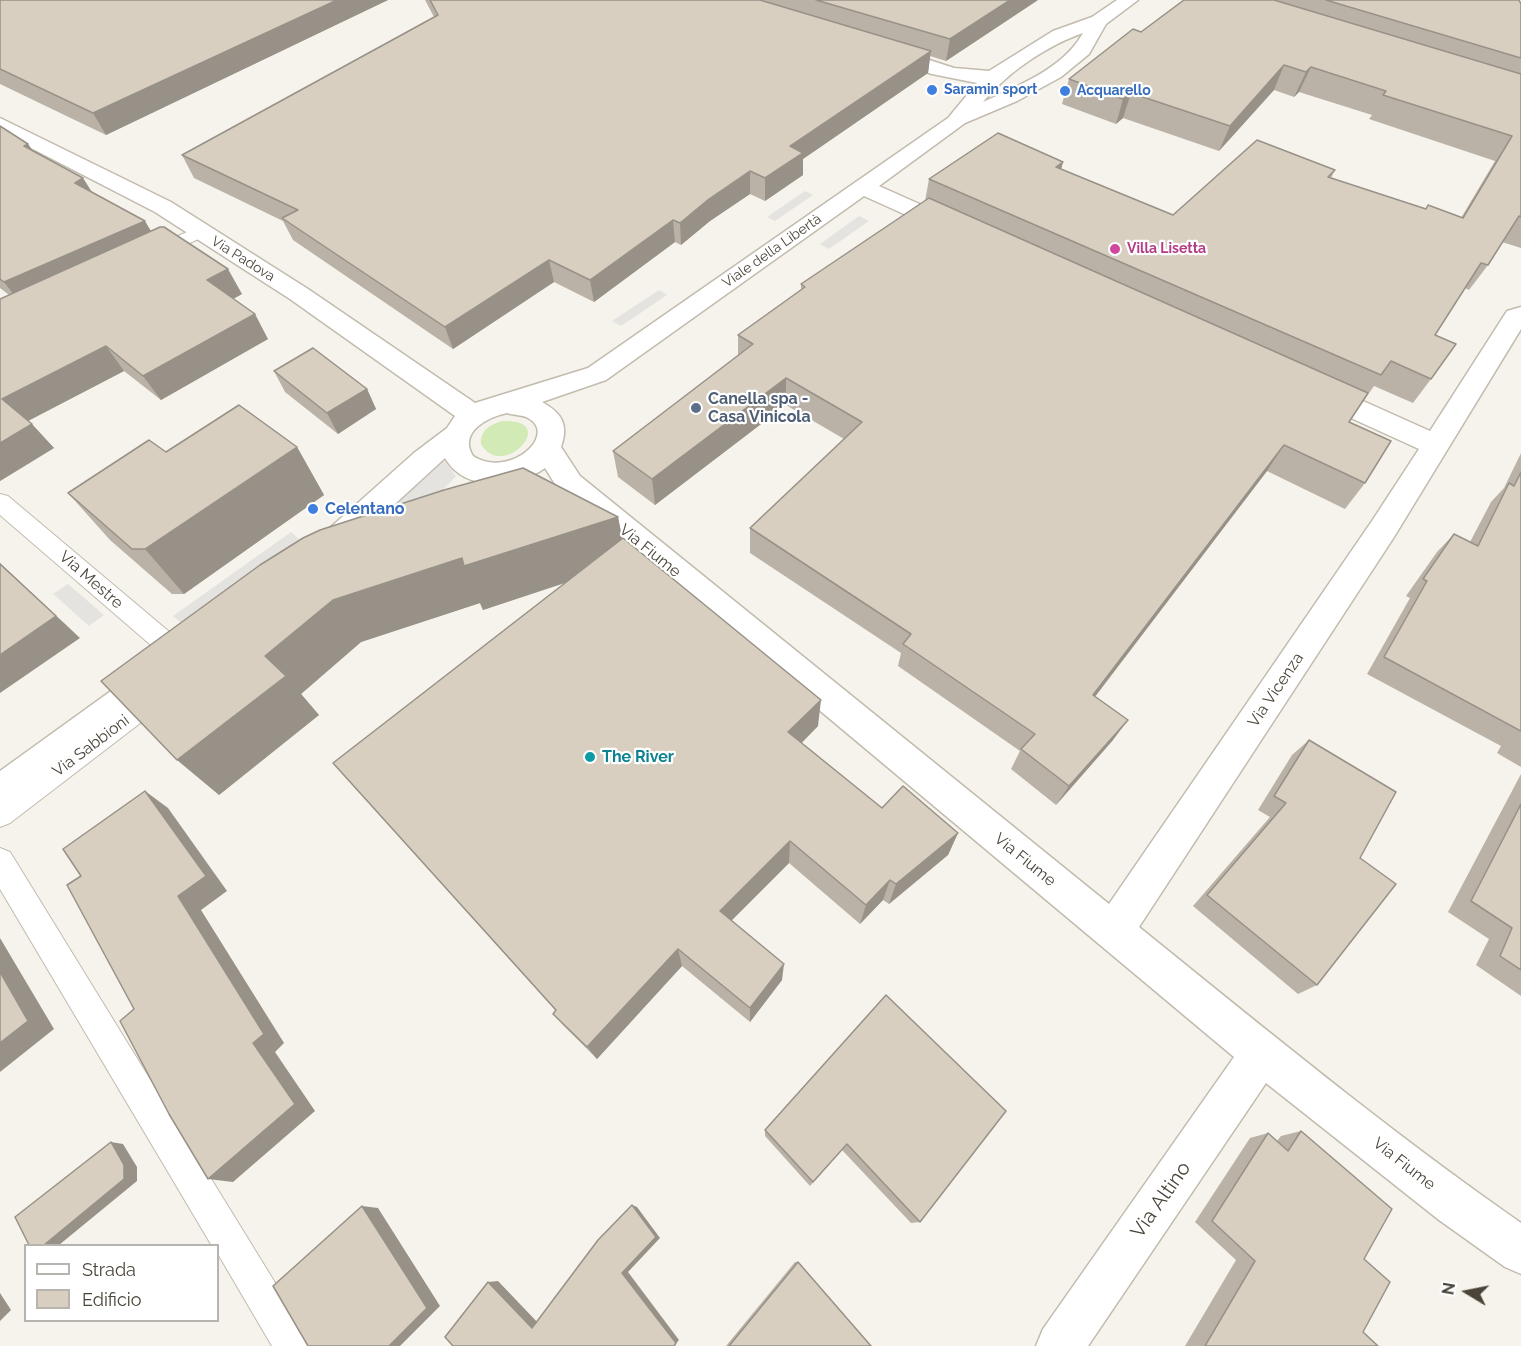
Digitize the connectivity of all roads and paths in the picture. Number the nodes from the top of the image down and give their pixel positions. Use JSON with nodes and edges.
{"nodes":[{"id":1,"x":1129,"y":0,"type":"edge"},
{"id":2,"x":1099,"y":21,"type":"junction"},
{"id":3,"x":862,"y":45,"type":"edge"},
{"id":4,"x":988,"y":87,"type":"junction"},
{"id":5,"x":0,"y":124,"type":"edge"},
{"id":6,"x":862,"y":187,"type":"junction"},
{"id":7,"x":199,"y":232,"type":"junction"},
{"id":8,"x":978,"y":239,"type":"edge"},
{"id":9,"x":138,"y":260,"type":"edge"},
{"id":10,"x":1521,"y":315,"type":"edge"},
{"id":11,"x":597,"y":374,"type":"junction"},
{"id":12,"x":1293,"y":381,"type":"edge"},
{"id":13,"x":507,"y":404,"type":"junction"},
{"id":14,"x":465,"y":425,"type":"junction"},
{"id":15,"x":1435,"y":445,"type":"junction"},
{"id":16,"x":547,"y":447,"type":"junction"},
{"id":17,"x":499,"y":474,"type":"junction"},
{"id":18,"x":474,"y":492,"type":"edge"},
{"id":19,"x":524,"y":493,"type":"edge"},
{"id":20,"x":0,"y":502,"type":"edge"},
{"id":21,"x":315,"y":557,"type":"edge"},
{"id":22,"x":195,"y":654,"type":"junction"},
{"id":23,"x":0,"y":792,"type":"edge"},
{"id":24,"x":0,"y":814,"type":"edge"},
{"id":25,"x":0,"y":861,"type":"edge"},
{"id":26,"x":1113,"y":932,"type":"junction"},
{"id":27,"x":1262,"y":1053,"type":"junction"},
{"id":28,"x":1521,"y":1251,"type":"edge"},
{"id":29,"x":293,"y":1346,"type":"edge"},
{"id":30,"x":1060,"y":1346,"type":"edge"}],
"edges":[{"from":1,"to":2,"type":"street","name":"Viale della Libertà"},
{"from":2,"to":4,"type":"street","name":"Viale della Libertà"},
{"from":2,"to":4,"type":"street","name":"Viale della Libertà"},
{"from":3,"to":4,"type":"street"},
{"from":4,"to":6,"type":"street","name":"Viale della Libertà"},
{"from":5,"to":7,"type":"street","name":"Via Padova"},
{"from":6,"to":8,"type":"street"},
{"from":6,"to":11,"type":"street","name":"Viale della Libertà"},
{"from":7,"to":9,"type":"lane"},
{"from":7,"to":14,"type":"street","name":"Via Padova"},
{"from":10,"to":15,"type":"street","name":"Via Vicenza"},
{"from":11,"to":13,"type":"street","name":"Viale della Libertà"},
{"from":11,"to":16,"type":"street","name":"Viale della Libertà"},
{"from":12,"to":15,"type":"street"},
{"from":13,"to":14,"type":"street"},
{"from":13,"to":16,"type":"street"},
{"from":14,"to":17,"type":"street"},
{"from":14,"to":21,"type":"street"},
{"from":15,"to":26,"type":"street","name":"Via Vicenza"},
{"from":16,"to":17,"type":"street"},
{"from":16,"to":19,"type":"lane"},
{"from":16,"to":26,"type":"street","name":"Via Fiume"},
{"from":17,"to":18,"type":"lane"},
{"from":20,"to":22,"type":"lane","name":"Via Mestre"},
{"from":22,"to":23,"type":"street","name":"Via Sabbioni"},
{"from":22,"to":24,"type":"lane","name":"Via Sabbioni"},
{"from":25,"to":29,"type":"lane"},
{"from":26,"to":27,"type":"street","name":"Via Fiume"},
{"from":27,"to":28,"type":"street","name":"Via Fiume"},
{"from":27,"to":30,"type":"street","name":"Via Altino"}]}
